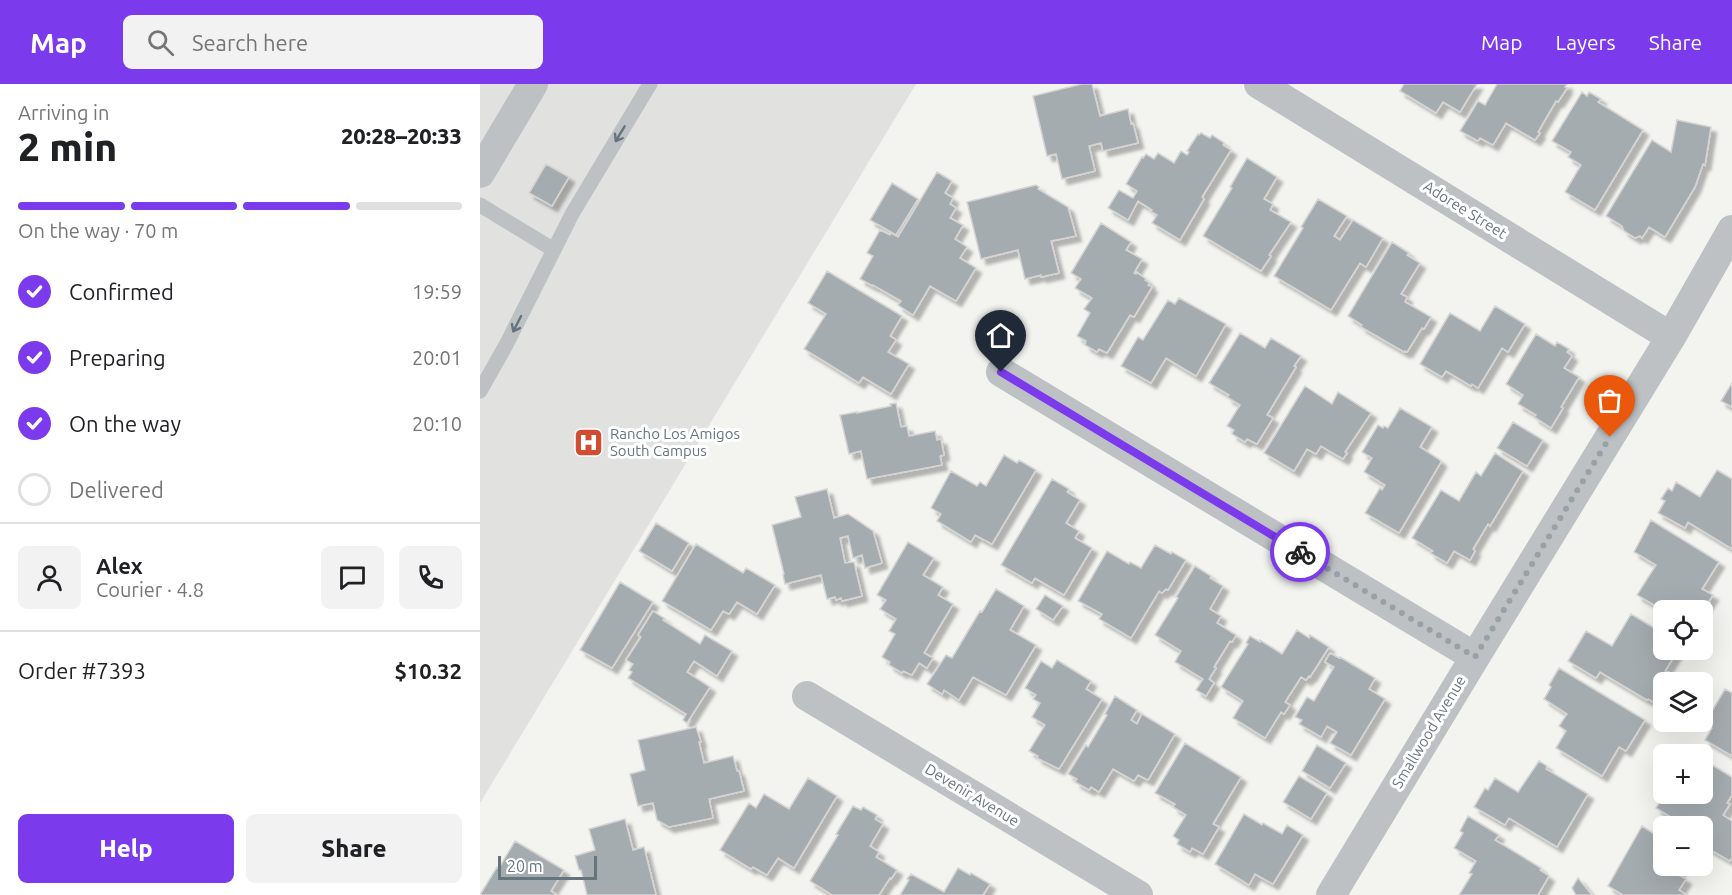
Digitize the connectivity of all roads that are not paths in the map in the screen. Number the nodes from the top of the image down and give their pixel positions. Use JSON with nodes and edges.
{"nodes":[{"id":1,"x":533,"y":84,"type":"edge"},
{"id":2,"x":650,"y":84,"type":"edge"},
{"id":3,"x":1259,"y":84,"type":"edge"},
{"id":4,"x":480,"y":173,"type":"edge"},
{"id":5,"x":480,"y":205,"type":"edge"},
{"id":6,"x":1732,"y":230,"type":"edge"},
{"id":7,"x":555,"y":250,"type":"junction"},
{"id":8,"x":1671,"y":337,"type":"junction"},
{"id":9,"x":1001,"y":372,"type":"dead end"},
{"id":10,"x":480,"y":391,"type":"edge"},
{"id":11,"x":1475,"y":657,"type":"junction"},
{"id":12,"x":807,"y":696,"type":"dead end"},
{"id":13,"x":1138,"y":895,"type":"edge"},
{"id":14,"x":1331,"y":895,"type":"edge"}],
"edges":[{"from":1,"to":4,"type":"street"},
{"from":2,"to":7,"type":"lane","one_way":true},
{"from":3,"to":8,"type":"street","name":"Adoree Street"},
{"from":5,"to":7,"type":"lane"},
{"from":6,"to":8,"type":"street","name":"Smallwood Avenue"},
{"from":7,"to":10,"type":"lane","one_way":true},
{"from":8,"to":11,"type":"street","name":"Smallwood Avenue"},
{"from":9,"to":11,"type":"street"},
{"from":11,"to":14,"type":"street","name":"Smallwood Avenue"},
{"from":12,"to":13,"type":"street","name":"Devenir Avenue"}]}
